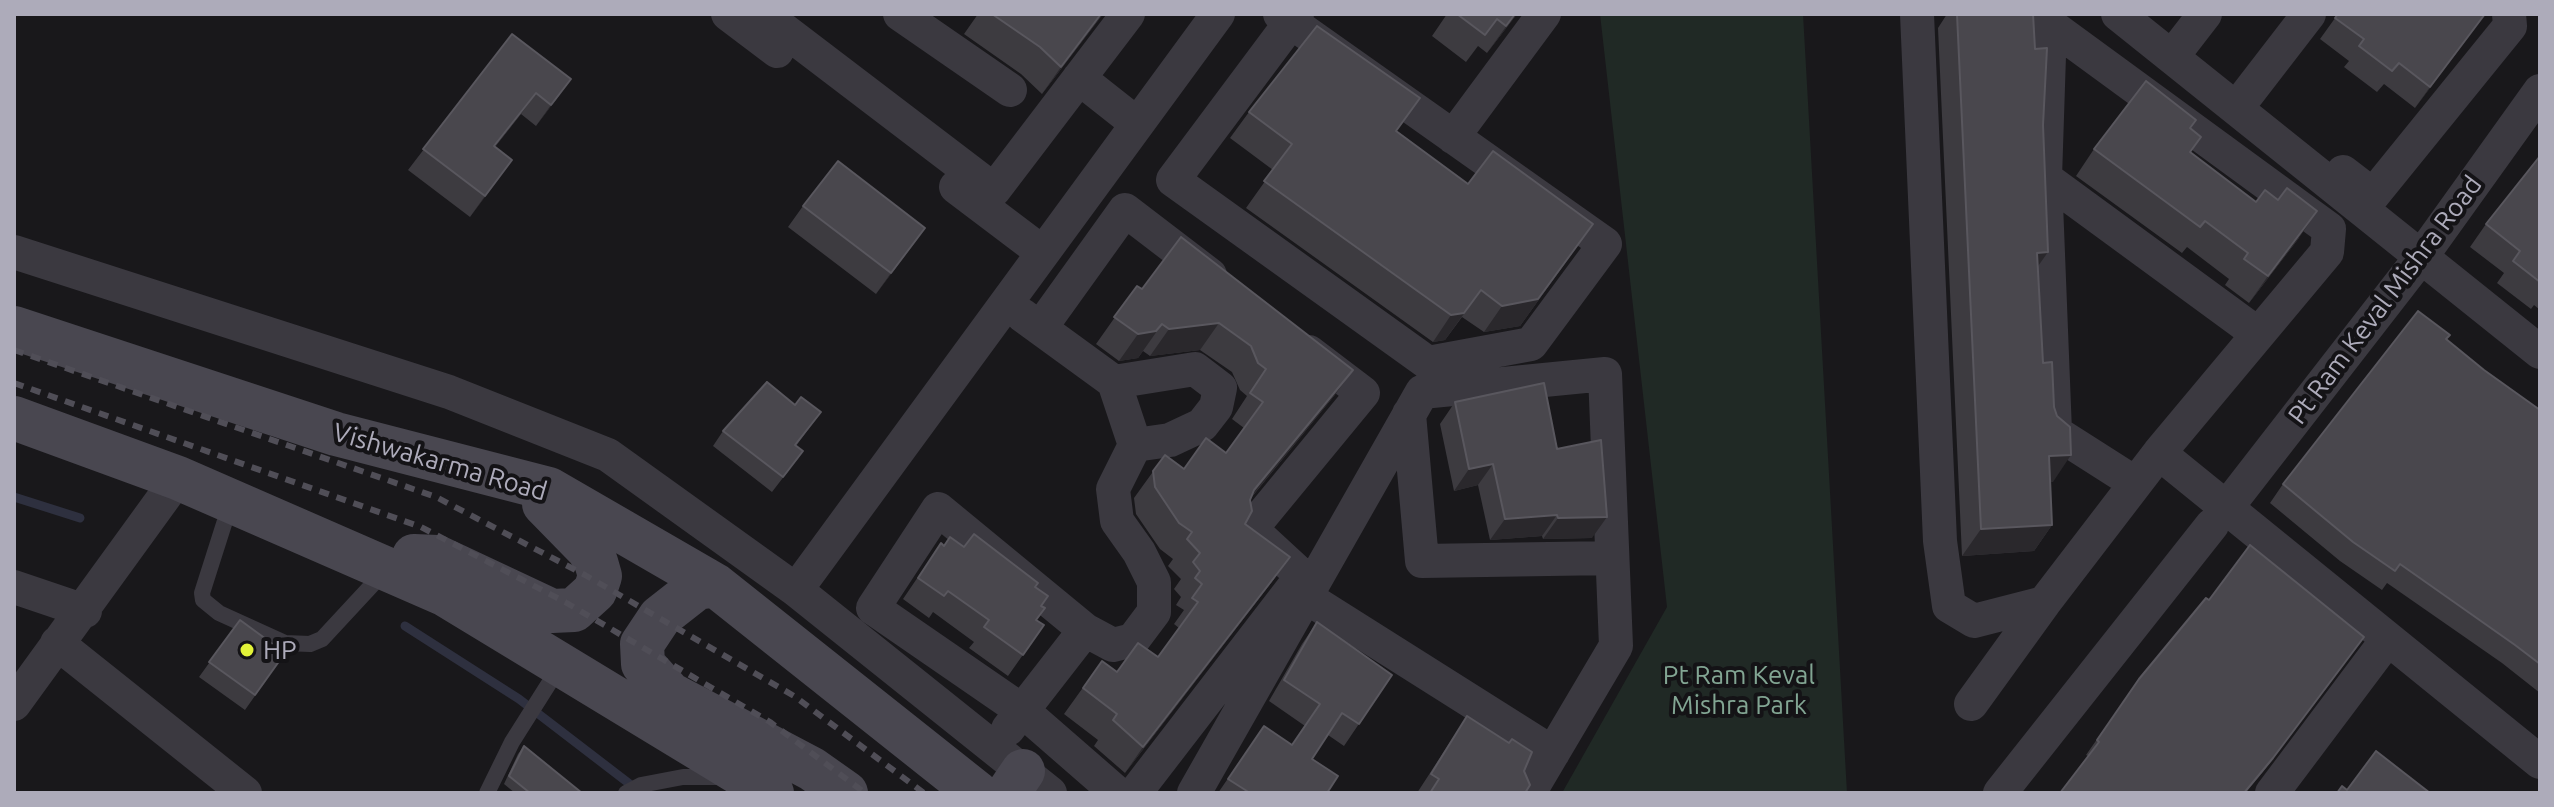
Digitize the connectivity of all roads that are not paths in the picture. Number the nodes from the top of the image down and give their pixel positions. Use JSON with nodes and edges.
{"nodes":[{"id":1,"x":728,"y":14,"type":"edge"},
{"id":2,"x":900,"y":14,"type":"edge"},
{"id":3,"x":1128,"y":14,"type":"edge"},
{"id":4,"x":1218,"y":14,"type":"edge"},
{"id":5,"x":1544,"y":14,"type":"edge"},
{"id":6,"x":1917,"y":14,"type":"edge"},
{"id":7,"x":2118,"y":14,"type":"edge"},
{"id":8,"x":2146,"y":14,"type":"edge"},
{"id":9,"x":2205,"y":14,"type":"edge"},
{"id":10,"x":2309,"y":14,"type":"edge"},
{"id":11,"x":2509,"y":14,"type":"edge"},
{"id":12,"x":1290,"y":17,"type":"edge"},
{"id":13,"x":776,"y":18,"type":"edge"},
{"id":14,"x":2043,"y":20,"type":"edge"},
{"id":15,"x":2181,"y":45,"type":"junction"},
{"id":16,"x":2209,"y":77,"type":"junction"},
{"id":17,"x":1079,"y":78,"type":"junction"},
{"id":18,"x":1010,"y":90,"type":"dead end"},
{"id":19,"x":2540,"y":91,"type":"edge"},
{"id":20,"x":2245,"y":97,"type":"junction"},
{"id":21,"x":1136,"y":123,"type":"junction"},
{"id":22,"x":1453,"y":137,"type":"junction"},
{"id":23,"x":2045,"y":178,"type":"junction"},
{"id":24,"x":14,"y":252,"type":"edge"},
{"id":25,"x":1042,"y":252,"type":"junction"},
{"id":26,"x":2421,"y":257,"type":"junction"},
{"id":27,"x":1238,"y":297,"type":"edge"},
{"id":28,"x":1005,"y":303,"type":"junction"},
{"id":29,"x":1041,"y":327,"type":"junction"},
{"id":30,"x":14,"y":328,"type":"edge"},
{"id":31,"x":2258,"y":334,"type":"junction"},
{"id":32,"x":1288,"y":336,"type":"edge"},
{"id":33,"x":2540,"y":352,"type":"edge"},
{"id":34,"x":1114,"y":382,"type":"junction"},
{"id":35,"x":1409,"y":414,"type":"junction"},
{"id":36,"x":14,"y":418,"type":"edge"},
{"id":37,"x":1135,"y":445,"type":"junction"},
{"id":38,"x":2159,"y":453,"type":"junction"},
{"id":39,"x":178,"y":478,"type":"junction"},
{"id":40,"x":2135,"y":483,"type":"junction"},
{"id":41,"x":538,"y":486,"type":"junction"},
{"id":42,"x":231,"y":500,"type":"junction"},
{"id":43,"x":2219,"y":516,"type":"junction"},
{"id":44,"x":1612,"y":558,"type":"junction"},
{"id":45,"x":387,"y":568,"type":"junction"},
{"id":46,"x":715,"y":585,"type":"junction"},
{"id":47,"x":14,"y":587,"type":"edge"},
{"id":48,"x":796,"y":590,"type":"junction"},
{"id":49,"x":1306,"y":597,"type":"junction"},
{"id":50,"x":2044,"y":603,"type":"junction"},
{"id":51,"x":85,"y":611,"type":"junction"},
{"id":52,"x":1085,"y":630,"type":"junction"},
{"id":53,"x":2387,"y":640,"type":"junction"},
{"id":54,"x":57,"y":643,"type":"junction"},
{"id":55,"x":561,"y":665,"type":"junction"},
{"id":56,"x":14,"y":704,"type":"edge"},
{"id":57,"x":1971,"y":704,"type":"dead end"},
{"id":58,"x":1024,"y":712,"type":"junction"},
{"id":59,"x":1553,"y":753,"type":"junction"},
{"id":60,"x":2540,"y":762,"type":"edge"},
{"id":61,"x":1018,"y":776,"type":"edge"},
{"id":62,"x":759,"y":785,"type":"edge"},
{"id":63,"x":632,"y":790,"type":"edge"},
{"id":64,"x":245,"y":793,"type":"edge"},
{"id":65,"x":487,"y":793,"type":"edge"},
{"id":66,"x":846,"y":793,"type":"edge"},
{"id":67,"x":977,"y":793,"type":"edge"},
{"id":68,"x":1117,"y":793,"type":"edge"},
{"id":69,"x":1135,"y":793,"type":"edge"},
{"id":70,"x":1194,"y":793,"type":"edge"},
{"id":71,"x":1529,"y":793,"type":"edge"},
{"id":72,"x":2000,"y":793,"type":"edge"},
{"id":73,"x":2272,"y":793,"type":"edge"}],
"edges":[{"from":1,"to":25,"type":"street"},
{"from":2,"to":18,"type":"street"},
{"from":3,"to":17,"type":"street"},
{"from":4,"to":21,"type":"street"},
{"from":5,"to":22,"type":"street"},
{"from":6,"to":50,"type":"street"},
{"from":7,"to":16,"type":"street"},
{"from":8,"to":15,"type":"street"},
{"from":9,"to":15,"type":"street"},
{"from":10,"to":20,"type":"street"},
{"from":11,"to":20,"type":"street"},
{"from":12,"to":22,"type":"street"},
{"from":12,"to":22,"type":"street"},
{"from":13,"to":17,"type":"street"},
{"from":14,"to":23,"type":"street"},
{"from":14,"to":31,"type":"street"},
{"from":15,"to":16,"type":"street"},
{"from":16,"to":20,"type":"street"},
{"from":16,"to":26,"type":"street"},
{"from":17,"to":21,"type":"street"},
{"from":19,"to":26,"type":"street","name":"Pt Ram Keval Mishra Road"},
{"from":21,"to":25,"type":"street"},
{"from":23,"to":31,"type":"street"},
{"from":23,"to":40,"type":"street"},
{"from":24,"to":48,"type":"street"},
{"from":25,"to":28,"type":"street"},
{"from":26,"to":33,"type":"street"},
{"from":26,"to":43,"type":"street","name":"Pt Ram Keval Mishra Road"},
{"from":27,"to":29,"type":"street"},
{"from":28,"to":29,"type":"street"},
{"from":28,"to":48,"type":"street"},
{"from":29,"to":34,"type":"street"},
{"from":30,"to":41,"type":"main road","name":"Vishwakarma Road"},
{"from":31,"to":38,"type":"street"},
{"from":32,"to":69,"type":"street"},
{"from":34,"to":37,"type":"street"},
{"from":34,"to":37,"type":"street"},
{"from":35,"to":44,"type":"street"},
{"from":35,"to":44,"type":"street"},
{"from":35,"to":49,"type":"street"},
{"from":36,"to":39,"type":"main road"},
{"from":37,"to":52,"type":"street"},
{"from":38,"to":40,"type":"street"},
{"from":38,"to":43,"type":"street"},
{"from":39,"to":42,"type":"main road"},
{"from":39,"to":51,"type":"street"},
{"from":40,"to":50,"type":"street"},
{"from":41,"to":45,"type":"main road"},
{"from":41,"to":46,"type":"main road","name":"Vishwakarma Road"},
{"from":42,"to":45,"type":"main road"},
{"from":42,"to":45,"type":"lane"},
{"from":43,"to":53,"type":"street"},
{"from":43,"to":72,"type":"street","name":"Pt Ram Keval Mishra Road"},
{"from":44,"to":59,"type":"street"},
{"from":45,"to":55,"type":"main road"},
{"from":46,"to":66,"type":"main road"},
{"from":46,"to":67,"type":"main road","name":"Vishwakarma Road"},
{"from":47,"to":51,"type":"street"},
{"from":48,"to":61,"type":"street"},
{"from":49,"to":59,"type":"street"},
{"from":49,"to":70,"type":"street"},
{"from":50,"to":57,"type":"street"},
{"from":51,"to":54,"type":"street"},
{"from":52,"to":58,"type":"street"},
{"from":52,"to":58,"type":"street"},
{"from":53,"to":60,"type":"street"},
{"from":53,"to":73,"type":"street"},
{"from":54,"to":56,"type":"street"},
{"from":54,"to":64,"type":"street"},
{"from":55,"to":62,"type":"main road"},
{"from":55,"to":65,"type":"lane"},
{"from":58,"to":61,"type":"street"},
{"from":58,"to":68,"type":"street"},
{"from":59,"to":71,"type":"street"},
{"from":62,"to":63,"type":"lane"}]}
